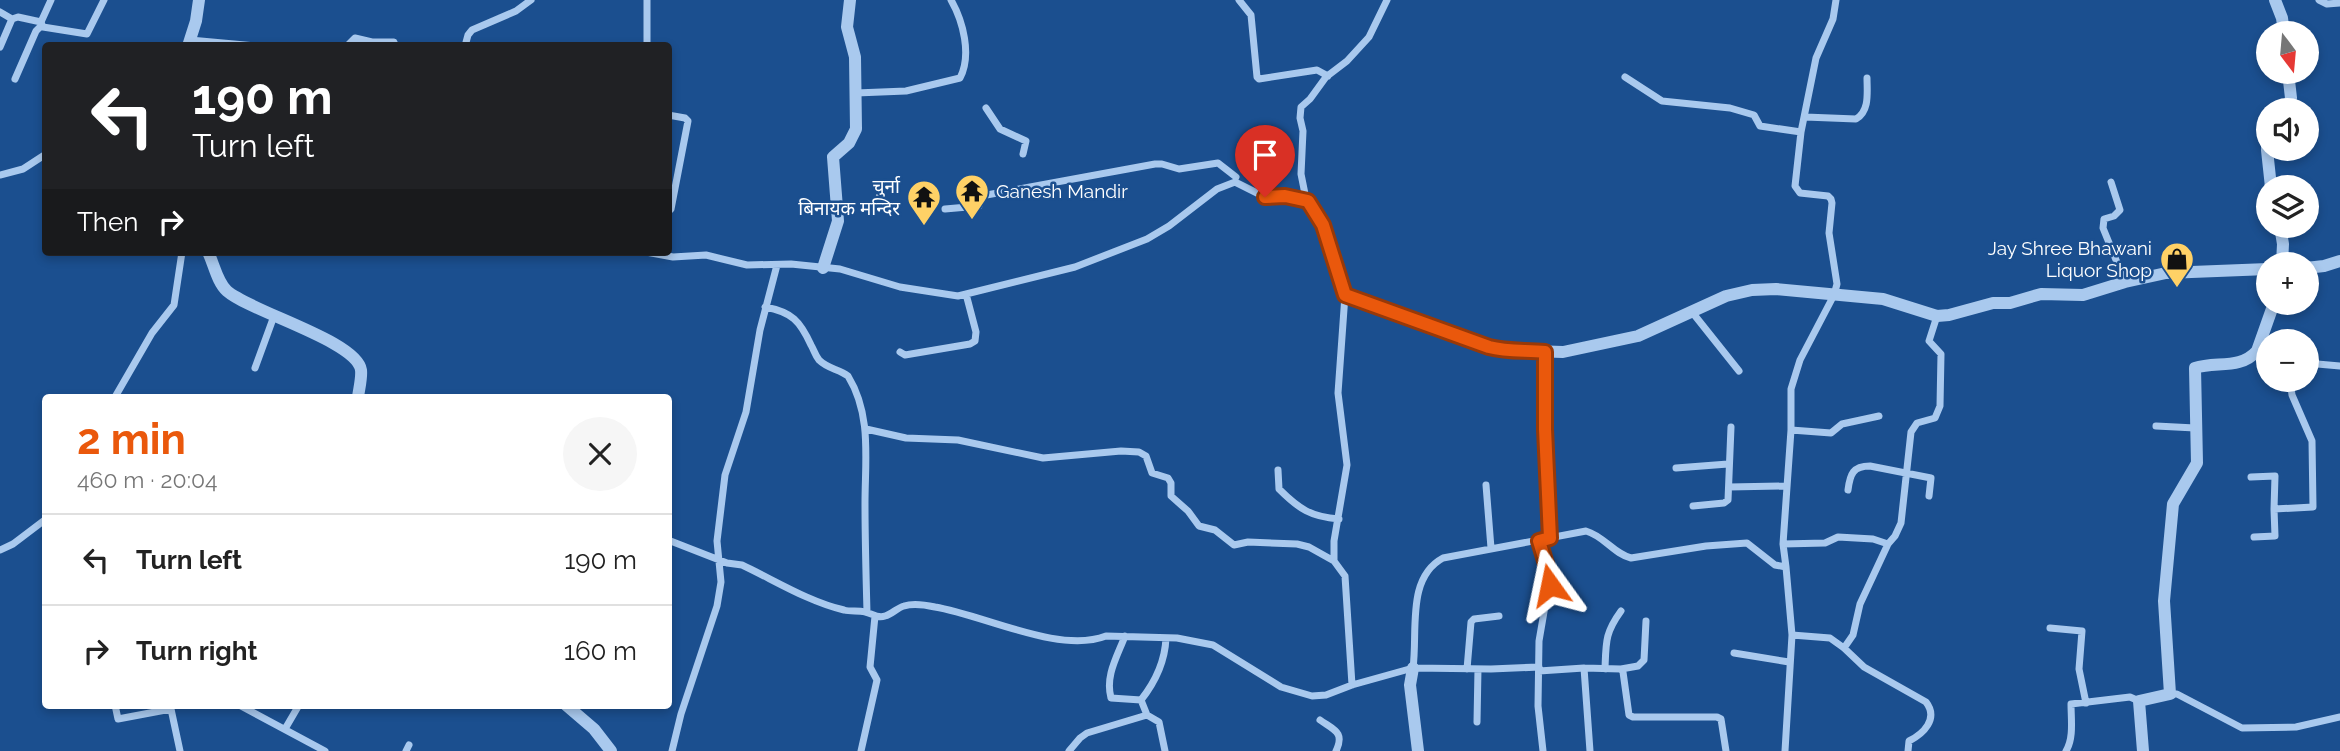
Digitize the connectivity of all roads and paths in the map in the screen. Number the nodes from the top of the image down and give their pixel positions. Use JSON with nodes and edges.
{"nodes":[{"id":1,"x":51,"y":0,"type":"edge"},
{"id":2,"x":104,"y":0,"type":"edge"},
{"id":3,"x":199,"y":0,"type":"edge"},
{"id":4,"x":531,"y":0,"type":"edge"},
{"id":5,"x":647,"y":0,"type":"edge"},
{"id":6,"x":850,"y":0,"type":"edge"},
{"id":7,"x":951,"y":0,"type":"edge"},
{"id":8,"x":1239,"y":0,"type":"edge"},
{"id":9,"x":1387,"y":0,"type":"edge"},
{"id":10,"x":1836,"y":0,"type":"edge"},
{"id":11,"x":2275,"y":0,"type":"edge"},
{"id":12,"x":2319,"y":0,"type":"edge"},
{"id":13,"x":2340,"y":3,"type":"edge"},
{"id":14,"x":0,"y":12,"type":"edge"},
{"id":15,"x":12,"y":19,"type":"junction"},
{"id":16,"x":2282,"y":21,"type":"edge"},
{"id":17,"x":41,"y":24,"type":"junction"},
{"id":18,"x":189,"y":42,"type":"edge"},
{"id":19,"x":351,"y":42,"type":"edge"},
{"id":20,"x":372,"y":42,"type":"edge"},
{"id":21,"x":372,"y":42,"type":"edge"},
{"id":22,"x":394,"y":42,"type":"edge"},
{"id":23,"x":466,"y":42,"type":"edge"},
{"id":24,"x":647,"y":42,"type":"edge"},
{"id":25,"x":0,"y":47,"type":"edge"},
{"id":26,"x":1328,"y":76,"type":"junction"},
{"id":27,"x":1625,"y":77,"type":"dead end"},
{"id":28,"x":1867,"y":78,"type":"dead end"},
{"id":29,"x":15,"y":79,"type":"dead end"},
{"id":30,"x":856,"y":93,"type":"junction"},
{"id":31,"x":986,"y":108,"type":"dead end"},
{"id":32,"x":672,"y":116,"type":"edge"},
{"id":33,"x":1805,"y":117,"type":"junction"},
{"id":34,"x":1801,"y":132,"type":"junction"},
{"id":35,"x":1023,"y":154,"type":"dead end"},
{"id":36,"x":42,"y":157,"type":"edge"},
{"id":37,"x":0,"y":175,"type":"edge"},
{"id":38,"x":1236,"y":177,"type":"dead end"},
{"id":39,"x":2111,"y":182,"type":"dead end"},
{"id":40,"x":1306,"y":199,"type":"junction"},
{"id":41,"x":672,"y":204,"type":"edge"},
{"id":42,"x":945,"y":209,"type":"dead end"},
{"id":43,"x":181,"y":256,"type":"edge"},
{"id":44,"x":210,"y":256,"type":"edge"},
{"id":45,"x":668,"y":256,"type":"edge"},
{"id":46,"x":2340,"y":261,"type":"edge"},
{"id":47,"x":777,"y":265,"type":"junction"},
{"id":48,"x":2319,"y":266,"type":"edge"},
{"id":49,"x":823,"y":268,"type":"junction"},
{"id":50,"x":2256,"y":270,"type":"edge"},
{"id":51,"x":2125,"y":282,"type":"junction"},
{"id":52,"x":966,"y":294,"type":"junction"},
{"id":53,"x":1345,"y":295,"type":"junction"},
{"id":54,"x":1834,"y":295,"type":"junction"},
{"id":55,"x":765,"y":307,"type":"junction"},
{"id":56,"x":1692,"y":312,"type":"junction"},
{"id":57,"x":274,"y":316,"type":"junction"},
{"id":58,"x":1937,"y":316,"type":"junction"},
{"id":59,"x":900,"y":352,"type":"dead end"},
{"id":60,"x":1545,"y":352,"type":"junction"},
{"id":61,"x":2256,"y":352,"type":"edge"},
{"id":62,"x":2319,"y":364,"type":"edge"},
{"id":63,"x":2340,"y":366,"type":"edge"},
{"id":64,"x":255,"y":368,"type":"dead end"},
{"id":65,"x":1739,"y":371,"type":"dead end"},
{"id":66,"x":2292,"y":392,"type":"edge"},
{"id":67,"x":117,"y":394,"type":"edge"},
{"id":68,"x":358,"y":394,"type":"edge"},
{"id":69,"x":1879,"y":416,"type":"dead end"},
{"id":70,"x":2157,"y":426,"type":"dead end"},
{"id":71,"x":1731,"y":428,"type":"dead end"},
{"id":72,"x":2195,"y":428,"type":"junction"},
{"id":73,"x":866,"y":429,"type":"junction"},
{"id":74,"x":1791,"y":430,"type":"junction"},
{"id":75,"x":1728,"y":464,"type":"junction"},
{"id":76,"x":1676,"y":468,"type":"dead end"},
{"id":77,"x":1278,"y":471,"type":"dead end"},
{"id":78,"x":1906,"y":473,"type":"junction"},
{"id":79,"x":2251,"y":477,"type":"dead end"},
{"id":80,"x":1486,"y":485,"type":"dead end"},
{"id":81,"x":1787,"y":486,"type":"junction"},
{"id":82,"x":1729,"y":487,"type":"junction"},
{"id":83,"x":1848,"y":490,"type":"dead end"},
{"id":84,"x":1930,"y":496,"type":"dead end"},
{"id":85,"x":1693,"y":506,"type":"dead end"},
{"id":86,"x":2274,"y":509,"type":"junction"},
{"id":87,"x":1339,"y":520,"type":"junction"},
{"id":88,"x":42,"y":522,"type":"edge"},
{"id":89,"x":2254,"y":537,"type":"dead end"},
{"id":90,"x":1550,"y":538,"type":"junction"},
{"id":91,"x":672,"y":541,"type":"edge"},
{"id":92,"x":1539,"y":541,"type":"junction"},
{"id":93,"x":1783,"y":544,"type":"junction"},
{"id":94,"x":1888,"y":544,"type":"junction"},
{"id":95,"x":1491,"y":548,"type":"junction"},
{"id":96,"x":0,"y":550,"type":"edge"},
{"id":97,"x":720,"y":559,"type":"junction"},
{"id":98,"x":1334,"y":561,"type":"junction"},
{"id":99,"x":1786,"y":567,"type":"junction"},
{"id":100,"x":1621,"y":611,"type":"dead end"},
{"id":101,"x":867,"y":612,"type":"junction"},
{"id":102,"x":875,"y":616,"type":"junction"},
{"id":103,"x":1499,"y":616,"type":"dead end"},
{"id":104,"x":1646,"y":621,"type":"dead end"},
{"id":105,"x":2050,"y":628,"type":"dead end"},
{"id":106,"x":1792,"y":635,"type":"junction"},
{"id":107,"x":1125,"y":636,"type":"junction"},
{"id":108,"x":1166,"y":638,"type":"junction"},
{"id":109,"x":1844,"y":648,"type":"junction"},
{"id":110,"x":1734,"y":653,"type":"dead end"},
{"id":111,"x":1789,"y":662,"type":"junction"},
{"id":112,"x":1413,"y":668,"type":"junction"},
{"id":113,"x":1584,"y":668,"type":"junction"},
{"id":114,"x":1467,"y":669,"type":"junction"},
{"id":115,"x":1478,"y":669,"type":"junction"},
{"id":116,"x":1539,"y":669,"type":"junction"},
{"id":117,"x":1605,"y":669,"type":"junction"},
{"id":118,"x":1621,"y":669,"type":"junction"},
{"id":119,"x":1352,"y":685,"type":"junction"},
{"id":120,"x":2170,"y":694,"type":"junction"},
{"id":121,"x":1141,"y":700,"type":"junction"},
{"id":122,"x":2139,"y":701,"type":"junction"},
{"id":123,"x":2086,"y":703,"type":"junction"},
{"id":124,"x":116,"y":709,"type":"edge"},
{"id":125,"x":161,"y":709,"type":"edge"},
{"id":126,"x":170,"y":709,"type":"edge"},
{"id":127,"x":247,"y":709,"type":"edge"},
{"id":128,"x":297,"y":709,"type":"edge"},
{"id":129,"x":571,"y":709,"type":"edge"},
{"id":130,"x":1147,"y":715,"type":"junction"},
{"id":131,"x":2340,"y":717,"type":"edge"},
{"id":132,"x":1320,"y":720,"type":"dead end"},
{"id":133,"x":1477,"y":722,"type":"dead end"},
{"id":134,"x":285,"y":729,"type":"junction"},
{"id":135,"x":180,"y":751,"type":"edge"},
{"id":136,"x":325,"y":751,"type":"edge"},
{"id":137,"x":611,"y":751,"type":"edge"},
{"id":138,"x":671,"y":751,"type":"edge"},
{"id":139,"x":861,"y":751,"type":"edge"},
{"id":140,"x":1069,"y":751,"type":"edge"},
{"id":141,"x":1165,"y":751,"type":"edge"},
{"id":142,"x":1336,"y":751,"type":"edge"},
{"id":143,"x":1418,"y":751,"type":"edge"},
{"id":144,"x":1543,"y":751,"type":"edge"},
{"id":145,"x":1590,"y":751,"type":"edge"},
{"id":146,"x":1727,"y":751,"type":"edge"},
{"id":147,"x":1785,"y":751,"type":"edge"},
{"id":148,"x":1908,"y":751,"type":"edge"},
{"id":149,"x":2066,"y":751,"type":"edge"},
{"id":150,"x":2143,"y":751,"type":"edge"}],
"edges":[{"from":1,"to":17,"type":"street"},
{"from":2,"to":17,"type":"street"},
{"from":3,"to":18,"type":"street"},
{"from":4,"to":23,"type":"street"},
{"from":5,"to":24,"type":"street"},
{"from":6,"to":30,"type":"street"},
{"from":7,"to":30,"type":"street"},
{"from":8,"to":26,"type":"street"},
{"from":9,"to":26,"type":"street"},
{"from":10,"to":33,"type":"street"},
{"from":11,"to":16,"type":"street"},
{"from":12,"to":13,"type":"street"},
{"from":14,"to":15,"type":"street"},
{"from":15,"to":17,"type":"street"},
{"from":15,"to":25,"type":"street"},
{"from":17,"to":29,"type":"street"},
{"from":19,"to":21,"type":"street"},
{"from":20,"to":22,"type":"street"},
{"from":26,"to":40,"type":"street"},
{"from":27,"to":34,"type":"street"},
{"from":28,"to":33,"type":"street"},
{"from":30,"to":49,"type":"street"},
{"from":31,"to":35,"type":"street"},
{"from":32,"to":41,"type":"street"},
{"from":33,"to":34,"type":"street"},
{"from":34,"to":54,"type":"street"},
{"from":36,"to":37,"type":"street"},
{"from":38,"to":42,"type":"street"},
{"from":39,"to":51,"type":"street"},
{"from":40,"to":52,"type":"street"},
{"from":40,"to":53,"type":"street"},
{"from":43,"to":67,"type":"street"},
{"from":44,"to":57,"type":"street"},
{"from":45,"to":47,"type":"street"},
{"from":46,"to":48,"type":"street"},
{"from":47,"to":49,"type":"street"},
{"from":47,"to":55,"type":"street"},
{"from":49,"to":52,"type":"street"},
{"from":50,"to":51,"type":"street"},
{"from":51,"to":58,"type":"street"},
{"from":52,"to":59,"type":"street"},
{"from":53,"to":60,"type":"street"},
{"from":53,"to":87,"type":"street"},
{"from":54,"to":56,"type":"street"},
{"from":54,"to":58,"type":"street"},
{"from":54,"to":74,"type":"street"},
{"from":55,"to":73,"type":"street"},
{"from":55,"to":97,"type":"street"},
{"from":56,"to":60,"type":"street"},
{"from":56,"to":65,"type":"street"},
{"from":57,"to":64,"type":"street"},
{"from":57,"to":68,"type":"street"},
{"from":58,"to":78,"type":"street"},
{"from":60,"to":90,"type":"street"},
{"from":61,"to":72,"type":"street"},
{"from":62,"to":63,"type":"street"},
{"from":66,"to":86,"type":"street"},
{"from":69,"to":74,"type":"street"},
{"from":70,"to":72,"type":"street"},
{"from":71,"to":75,"type":"street"},
{"from":72,"to":120,"type":"street"},
{"from":73,"to":98,"type":"street"},
{"from":73,"to":101,"type":"street"},
{"from":74,"to":81,"type":"street"},
{"from":75,"to":76,"type":"street"},
{"from":75,"to":82,"type":"street"},
{"from":77,"to":87,"type":"street"},
{"from":78,"to":83,"type":"street"},
{"from":78,"to":84,"type":"street"},
{"from":78,"to":94,"type":"street"},
{"from":79,"to":86,"type":"street"},
{"from":80,"to":95,"type":"street"},
{"from":81,"to":82,"type":"street"},
{"from":81,"to":93,"type":"street"},
{"from":82,"to":85,"type":"street"},
{"from":86,"to":89,"type":"street"},
{"from":87,"to":98,"type":"street"},
{"from":88,"to":96,"type":"street"},
{"from":90,"to":92,"type":"street"},
{"from":90,"to":99,"type":"street"},
{"from":91,"to":97,"type":"street"},
{"from":92,"to":95,"type":"street"},
{"from":92,"to":116,"type":"street"},
{"from":93,"to":94,"type":"street"},
{"from":93,"to":99,"type":"street"},
{"from":94,"to":109,"type":"street"},
{"from":95,"to":112,"type":"street"},
{"from":97,"to":101,"type":"street"},
{"from":97,"to":138,"type":"street"},
{"from":98,"to":119,"type":"street"},
{"from":99,"to":106,"type":"street"},
{"from":100,"to":117,"type":"street"},
{"from":101,"to":102,"type":"street"},
{"from":102,"to":107,"type":"street"},
{"from":102,"to":139,"type":"street"},
{"from":103,"to":114,"type":"street"},
{"from":104,"to":118,"type":"street"},
{"from":105,"to":123,"type":"street"},
{"from":106,"to":109,"type":"street"},
{"from":106,"to":111,"type":"street"},
{"from":107,"to":108,"type":"street"},
{"from":107,"to":121,"type":"street"},
{"from":108,"to":119,"type":"street"},
{"from":108,"to":121,"type":"street"},
{"from":109,"to":148,"type":"street"},
{"from":110,"to":111,"type":"street"},
{"from":111,"to":147,"type":"street"},
{"from":112,"to":114,"type":"street"},
{"from":112,"to":119,"type":"street"},
{"from":112,"to":143,"type":"street"},
{"from":113,"to":116,"type":"street"},
{"from":113,"to":117,"type":"street"},
{"from":113,"to":145,"type":"street"},
{"from":114,"to":115,"type":"street"},
{"from":115,"to":116,"type":"street"},
{"from":115,"to":133,"type":"street"},
{"from":116,"to":144,"type":"street"},
{"from":117,"to":118,"type":"street"},
{"from":118,"to":146,"type":"street"},
{"from":120,"to":122,"type":"street"},
{"from":120,"to":131,"type":"street"},
{"from":121,"to":130,"type":"street"},
{"from":122,"to":123,"type":"street"},
{"from":122,"to":150,"type":"street"},
{"from":123,"to":149,"type":"street"},
{"from":124,"to":125,"type":"street"},
{"from":126,"to":135,"type":"street"},
{"from":127,"to":134,"type":"street"},
{"from":128,"to":134,"type":"street"},
{"from":129,"to":137,"type":"street"},
{"from":130,"to":140,"type":"street"},
{"from":130,"to":141,"type":"street"},
{"from":132,"to":142,"type":"street"},
{"from":134,"to":136,"type":"street"}]}
